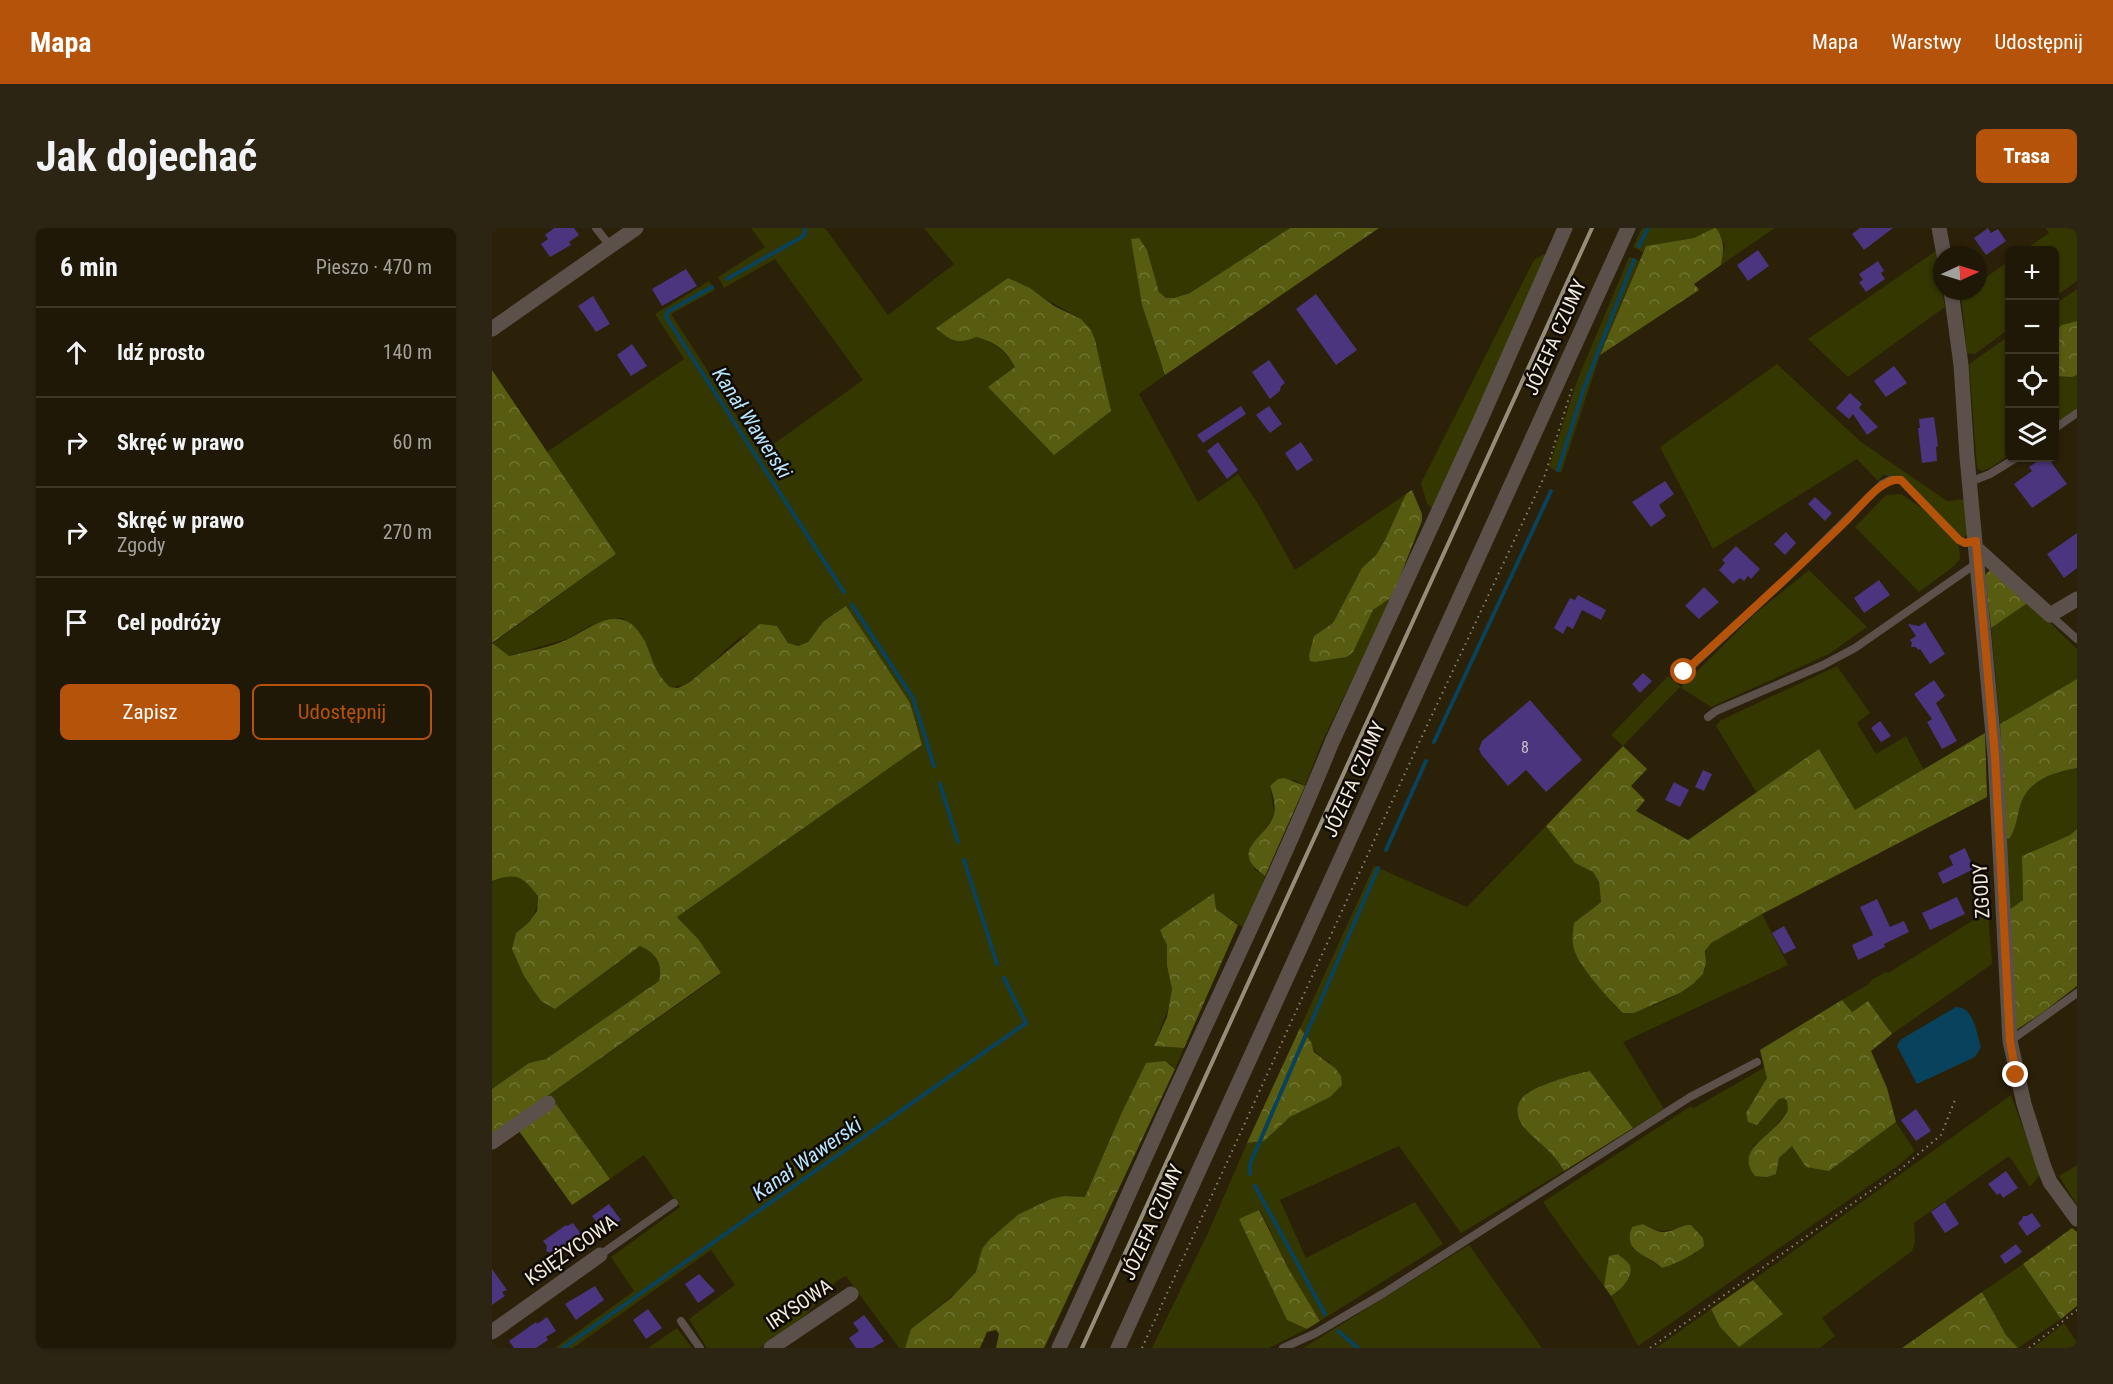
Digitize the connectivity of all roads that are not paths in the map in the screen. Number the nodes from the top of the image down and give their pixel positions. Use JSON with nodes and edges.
{"nodes":[{"id":1,"x":596,"y":228,"type":"edge"},
{"id":2,"x":636,"y":228,"type":"edge"},
{"id":3,"x":1565,"y":228,"type":"edge"},
{"id":4,"x":1628,"y":228,"type":"edge"},
{"id":5,"x":1939,"y":228,"type":"edge"},
{"id":6,"x":1942,"y":246,"type":"edge"},
{"id":7,"x":611,"y":247,"type":"junction"},
{"id":8,"x":1952,"y":300,"type":"edge"},
{"id":9,"x":492,"y":329,"type":"edge"},
{"id":10,"x":2077,"y":413,"type":"edge"},
{"id":11,"x":2059,"y":426,"type":"edge"},
{"id":12,"x":2010,"y":462,"type":"edge"},
{"id":13,"x":1970,"y":482,"type":"junction"},
{"id":14,"x":1977,"y":551,"type":"junction"},
{"id":15,"x":2077,"y":599,"type":"edge"},
{"id":16,"x":2050,"y":615,"type":"junction"},
{"id":17,"x":2077,"y":639,"type":"edge"},
{"id":18,"x":1684,"y":672,"type":"dead end"},
{"id":19,"x":1708,"y":717,"type":"dead end"},
{"id":20,"x":2077,"y":993,"type":"edge"},
{"id":21,"x":2010,"y":1041,"type":"junction"},
{"id":22,"x":1757,"y":1062,"type":"dead end"},
{"id":23,"x":548,"y":1103,"type":"dead end"},
{"id":24,"x":492,"y":1143,"type":"edge"},
{"id":25,"x":674,"y":1203,"type":"dead end"},
{"id":26,"x":2077,"y":1219,"type":"edge"},
{"id":27,"x":600,"y":1255,"type":"joint"},
{"id":28,"x":851,"y":1294,"type":"dead end"},
{"id":29,"x":681,"y":1321,"type":"dead end"},
{"id":30,"x":492,"y":1332,"type":"edge"},
{"id":31,"x":700,"y":1348,"type":"edge"},
{"id":32,"x":771,"y":1348,"type":"edge"},
{"id":33,"x":1059,"y":1348,"type":"edge"},
{"id":34,"x":1118,"y":1348,"type":"edge"},
{"id":35,"x":1283,"y":1348,"type":"edge"}],
"edges":[{"from":1,"to":7,"type":"lane"},
{"from":2,"to":7,"type":"street"},
{"from":3,"to":33,"type":"street"},
{"from":4,"to":34,"type":"street","name":"JÓZEFA CZUMY"},
{"from":5,"to":6,"type":"street"},
{"from":7,"to":9,"type":"street"},
{"from":8,"to":13,"type":"street","name":"ZGODY"},
{"from":10,"to":11,"type":"lane"},
{"from":12,"to":13,"type":"lane"},
{"from":13,"to":14,"type":"street","name":"ZGODY"},
{"from":14,"to":16,"type":"street"},
{"from":14,"to":18,"type":"lane"},
{"from":14,"to":19,"type":"lane"},
{"from":14,"to":21,"type":"street","name":"ZGODY"},
{"from":15,"to":16,"type":"street"},
{"from":16,"to":17,"type":"lane"},
{"from":20,"to":21,"type":"lane"},
{"from":21,"to":26,"type":"street","name":"ZGODY"},
{"from":22,"to":35,"type":"lane"},
{"from":23,"to":24,"type":"street"},
{"from":25,"to":27,"type":"lane","name":"KSIĘŻYCOWA"},
{"from":27,"to":30,"type":"street","name":"KSIĘŻYCOWA"},
{"from":28,"to":32,"type":"street","name":"IRYSOWA"},
{"from":29,"to":31,"type":"lane"}]}
